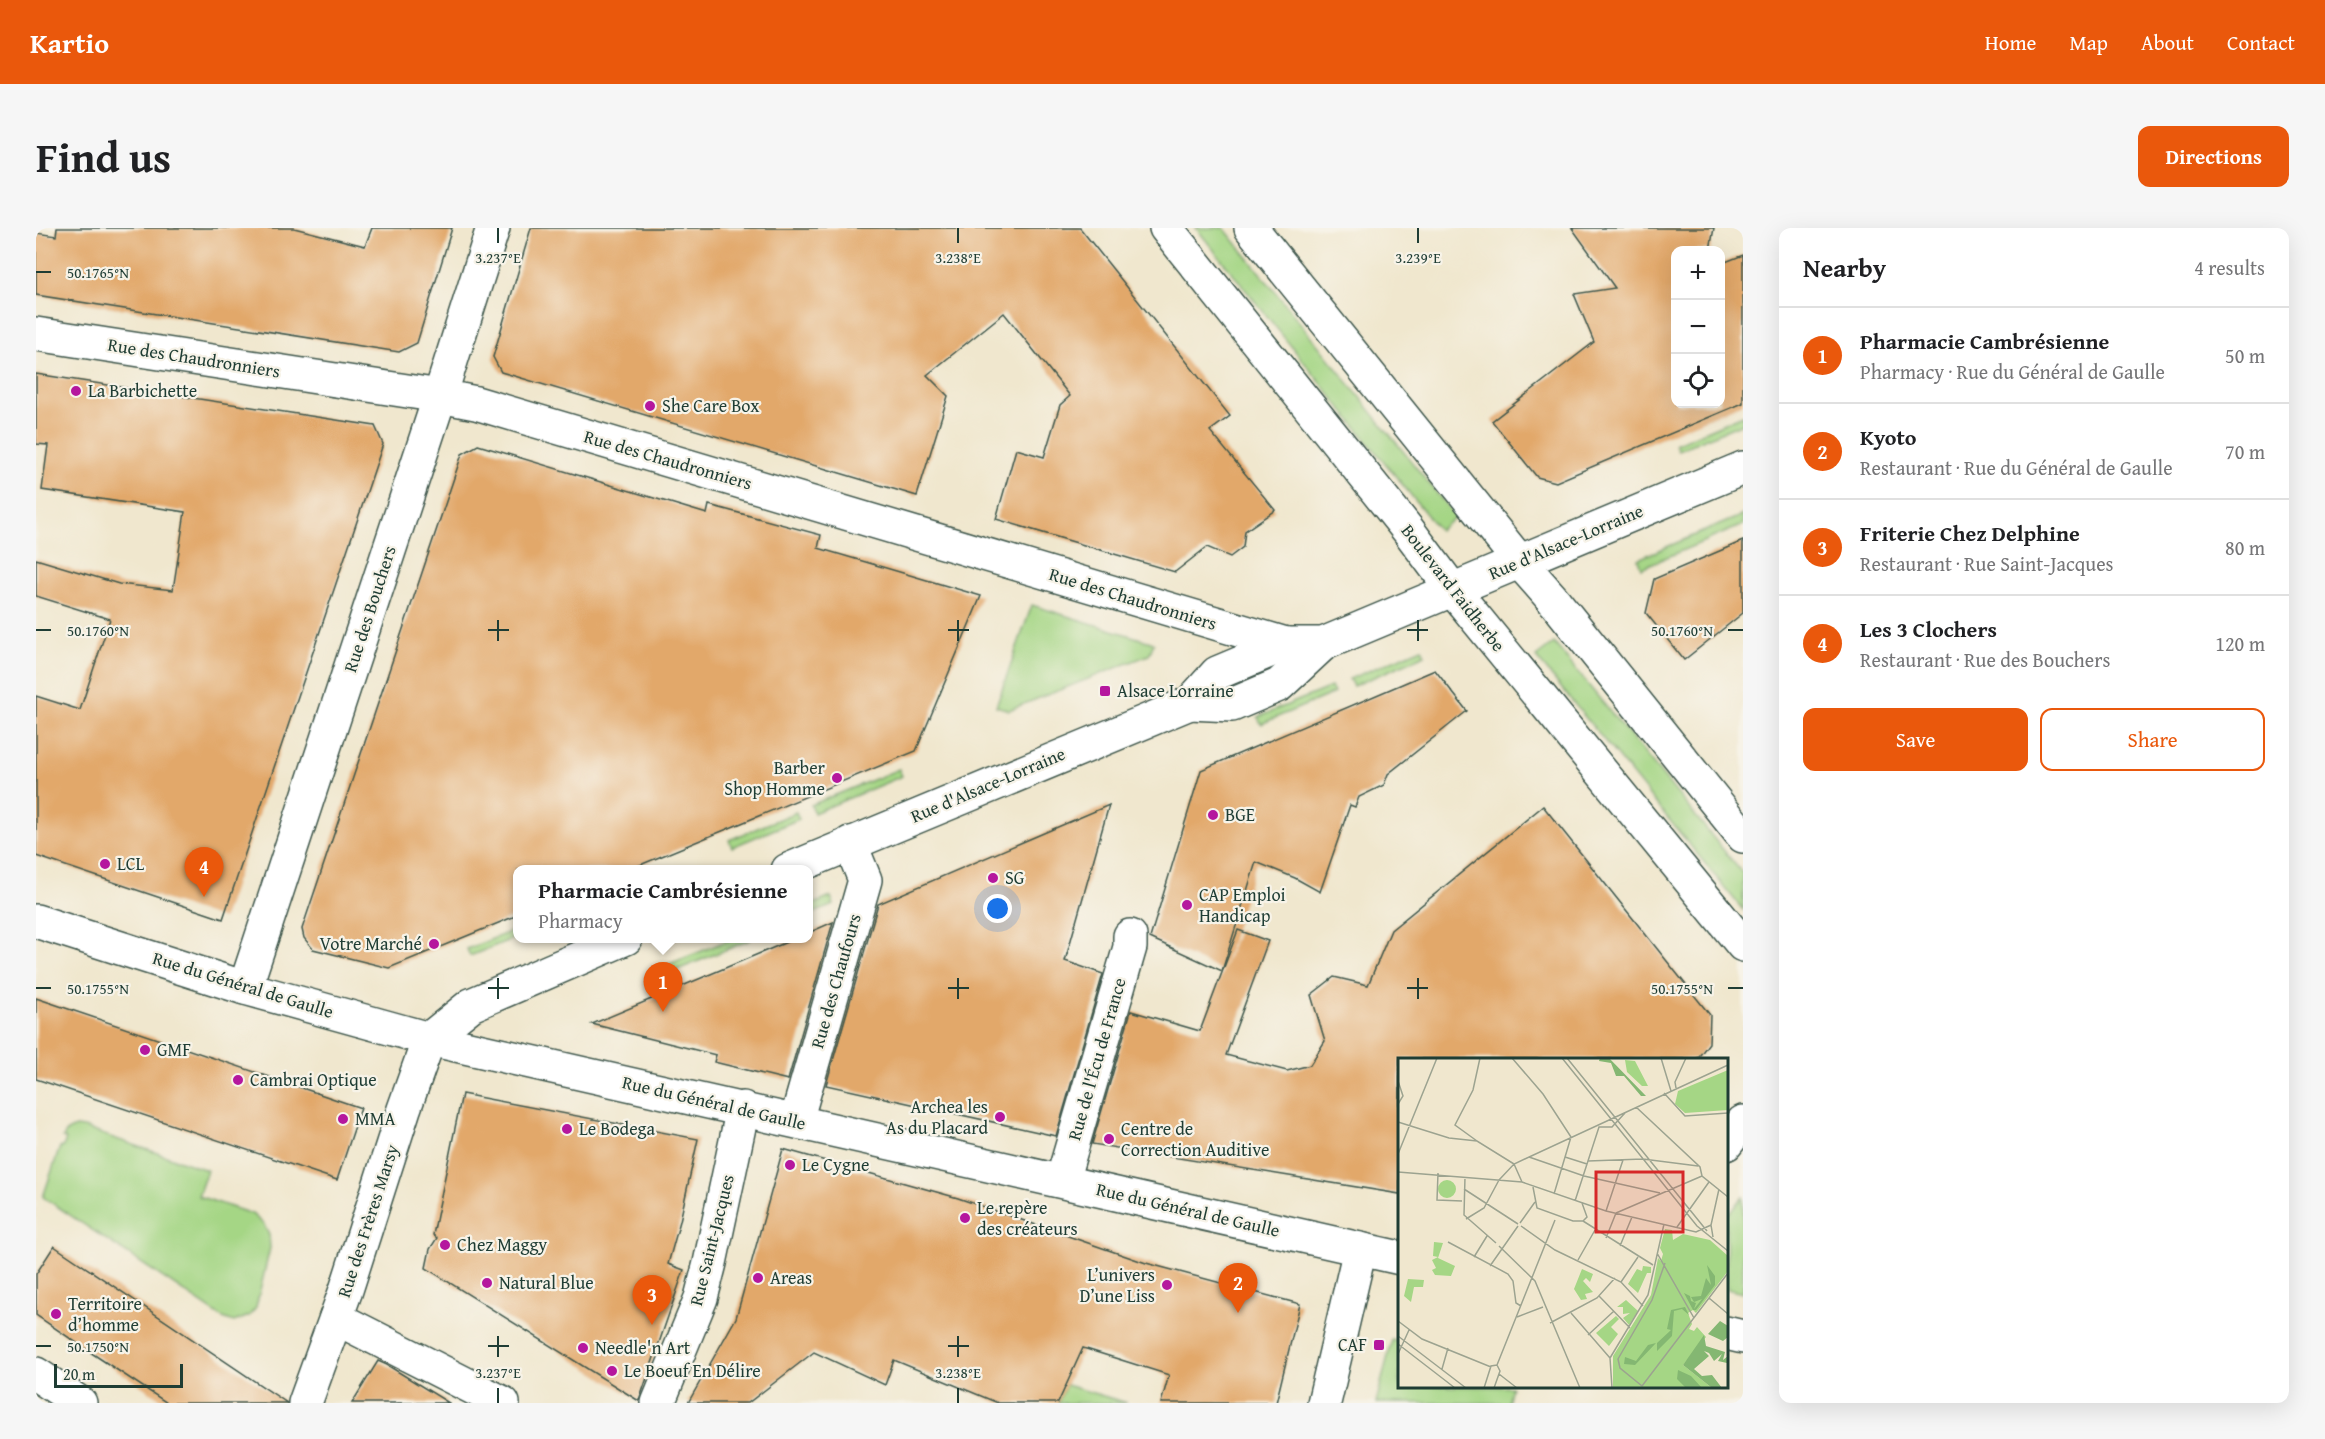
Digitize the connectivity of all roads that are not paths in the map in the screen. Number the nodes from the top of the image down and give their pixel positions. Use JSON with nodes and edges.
{"nodes":[{"id":1,"x":493,"y":228,"type":"edge"},
{"id":2,"x":1166,"y":228,"type":"edge"},
{"id":3,"x":1251,"y":228,"type":"edge"},
{"id":4,"x":36,"y":334,"type":"edge"},
{"id":5,"x":440,"y":396,"type":"junction"},
{"id":6,"x":1743,"y":468,"type":"edge"},
{"id":7,"x":1520,"y":562,"type":"junction"},
{"id":8,"x":1452,"y":589,"type":"junction"},
{"id":9,"x":1286,"y":644,"type":"junction"},
{"id":10,"x":1323,"y":644,"type":"junction"},
{"id":11,"x":1190,"y":704,"type":"junction"},
{"id":12,"x":1743,"y":836,"type":"edge"},
{"id":13,"x":850,"y":843,"type":"junction"},
{"id":14,"x":799,"y":865,"type":"edge"},
{"id":15,"x":36,"y":921,"type":"edge"},
{"id":16,"x":1130,"y":936,"type":"dead end"},
{"id":17,"x":617,"y":943,"type":"edge"},
{"id":18,"x":1743,"y":945,"type":"edge"},
{"id":19,"x":245,"y":988,"type":"junction"},
{"id":20,"x":429,"y":1038,"type":"junction"},
{"id":21,"x":743,"y":1108,"type":"junction"},
{"id":22,"x":796,"y":1121,"type":"junction"},
{"id":23,"x":1743,"y":1122,"type":"edge"},
{"id":24,"x":1728,"y":1141,"type":"edge"},
{"id":25,"x":1062,"y":1181,"type":"junction"},
{"id":26,"x":1360,"y":1249,"type":"junction"},
{"id":27,"x":1398,"y":1258,"type":"edge"},
{"id":28,"x":336,"y":1318,"type":"junction"},
{"id":29,"x":1728,"y":1333,"type":"edge"},
{"id":30,"x":1743,"y":1337,"type":"edge"},
{"id":31,"x":36,"y":1374,"type":"edge"},
{"id":32,"x":80,"y":1403,"type":"edge"},
{"id":33,"x":305,"y":1403,"type":"edge"},
{"id":34,"x":503,"y":1403,"type":"edge"},
{"id":35,"x":658,"y":1403,"type":"edge"},
{"id":36,"x":1324,"y":1403,"type":"edge"}],
"edges":[{"from":1,"to":5,"type":"street","name":"Rue des Bouchers"},
{"from":2,"to":8,"type":"street","name":"Boulevard Faidherbe"},
{"from":3,"to":7,"type":"street"},
{"from":4,"to":5,"type":"street","name":"Rue des Chaudronniers"},
{"from":5,"to":9,"type":"street","name":"Rue des Chaudronniers"},
{"from":5,"to":19,"type":"street","name":"Rue des Bouchers"},
{"from":6,"to":7,"type":"street","name":"Rue d'Alsace-Lorraine"},
{"from":7,"to":8,"type":"street","name":"Rue d'Alsace-Lorraine"},
{"from":7,"to":12,"type":"street"},
{"from":8,"to":10,"type":"street","name":"Rue d'Alsace-Lorraine"},
{"from":8,"to":18,"type":"street","name":"Boulevard Faidherbe"},
{"from":9,"to":10,"type":"street","name":"Rue d'Alsace-Lorraine"},
{"from":9,"to":11,"type":"street","name":"Rue d'Alsace-Lorraine"},
{"from":10,"to":11,"type":"street","name":"Rue d'Alsace-Lorraine"},
{"from":11,"to":13,"type":"street","name":"Rue d'Alsace-Lorraine"},
{"from":13,"to":14,"type":"street","name":"Rue d'Alsace-Lorraine"},
{"from":13,"to":22,"type":"street","name":"Rue des Chaufours"},
{"from":15,"to":19,"type":"street","name":"Rue du Général de Gaulle"},
{"from":16,"to":25,"type":"street","name":"Rue de l'Écu de France"},
{"from":17,"to":20,"type":"street"},
{"from":19,"to":20,"type":"street","name":"Rue du Général de Gaulle"},
{"from":20,"to":21,"type":"street","name":"Rue du Général de Gaulle"},
{"from":20,"to":28,"type":"street","name":"Rue des Frères Marsy"},
{"from":21,"to":22,"type":"street","name":"Rue du Général de Gaulle"},
{"from":21,"to":35,"type":"street","name":"Rue Saint-Jacques"},
{"from":22,"to":25,"type":"street","name":"Rue du Général de Gaulle"},
{"from":23,"to":24,"type":"street"},
{"from":25,"to":26,"type":"street","name":"Rue du Général de Gaulle"},
{"from":26,"to":27,"type":"street","name":"Rue du Général de Gaulle"},
{"from":26,"to":36,"type":"street"},
{"from":28,"to":33,"type":"street","name":"Rue des Frères Marsy"},
{"from":28,"to":34,"type":"street"},
{"from":29,"to":30,"type":"street"},
{"from":31,"to":32,"type":"street"}]}
